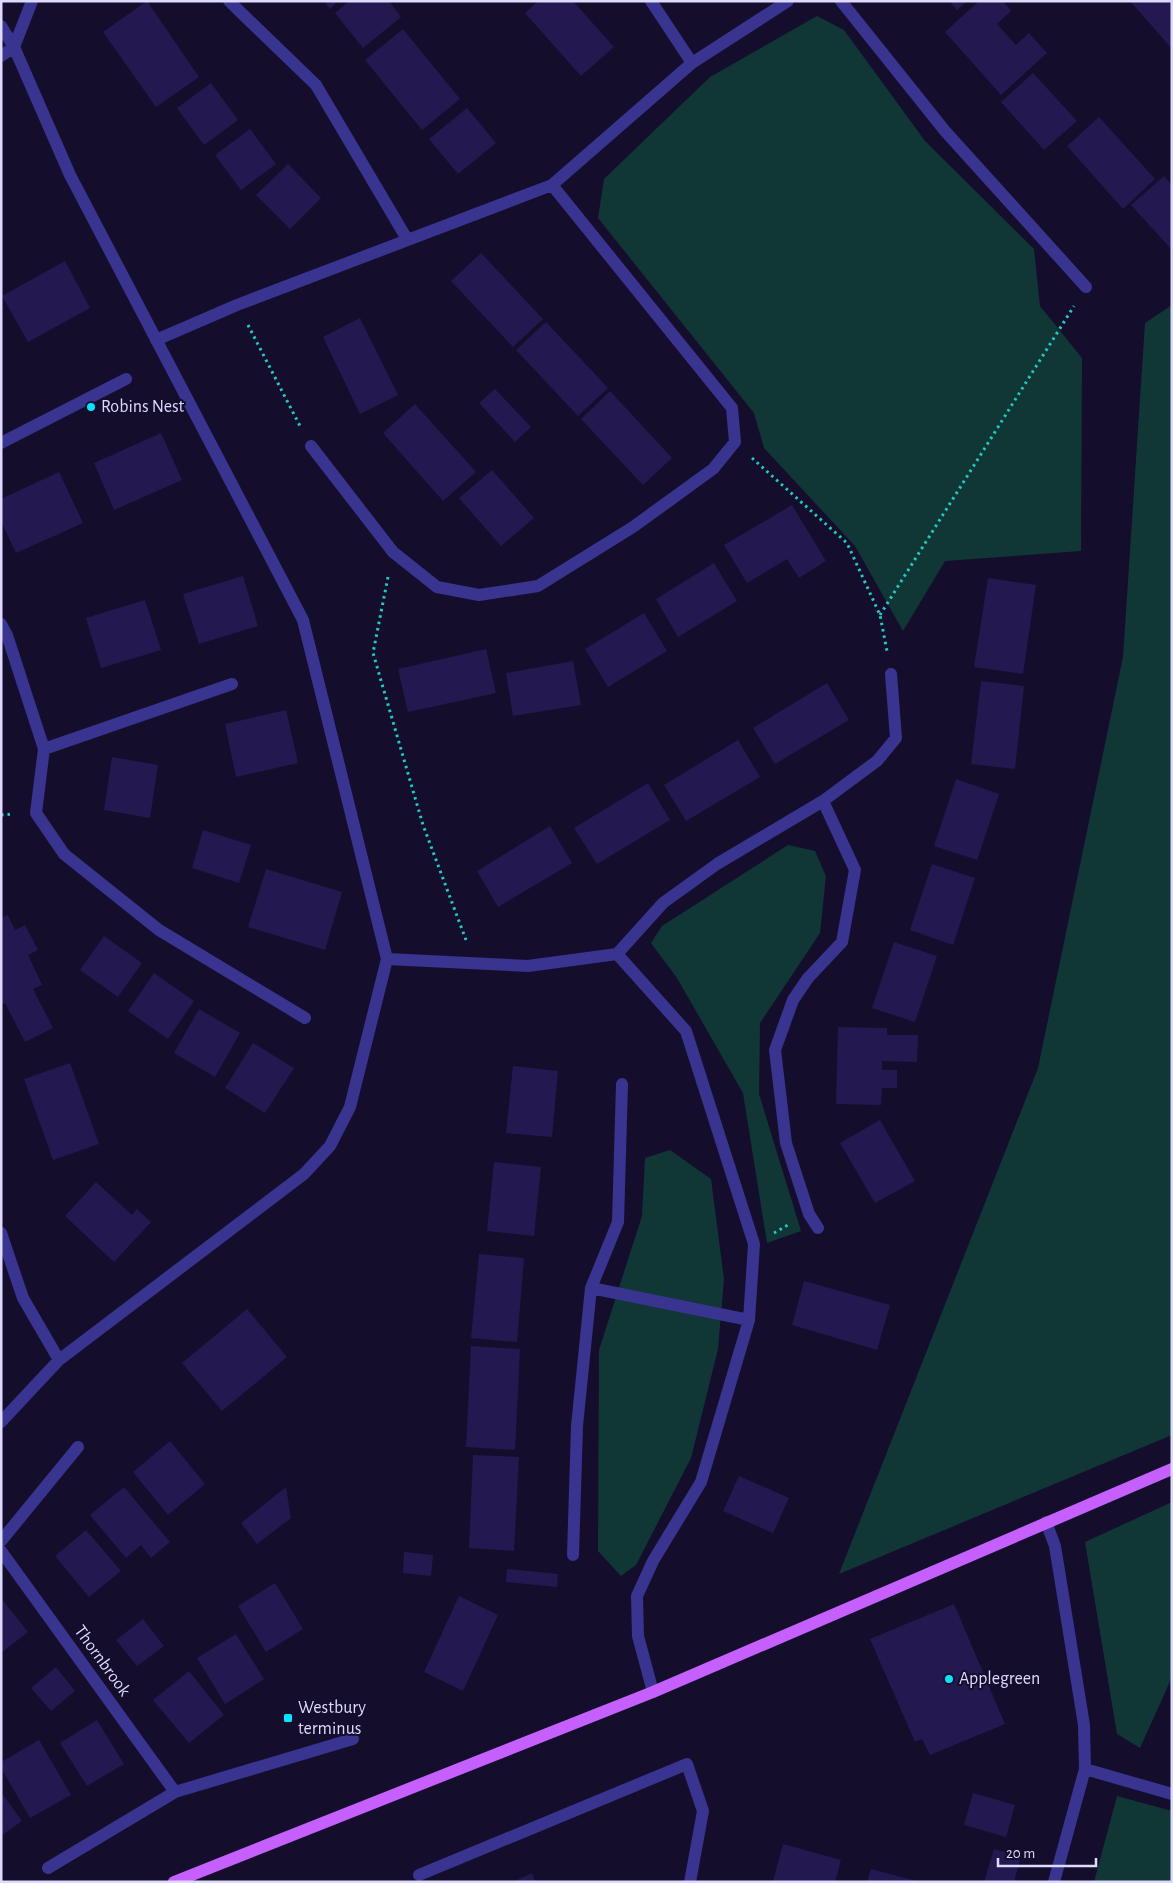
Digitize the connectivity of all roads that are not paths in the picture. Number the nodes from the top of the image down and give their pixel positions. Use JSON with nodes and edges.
{"nodes":[{"id":1,"x":32,"y":1,"type":"edge"},
{"id":2,"x":229,"y":1,"type":"edge"},
{"id":3,"x":651,"y":1,"type":"edge"},
{"id":4,"x":788,"y":1,"type":"edge"},
{"id":5,"x":841,"y":1,"type":"edge"},
{"id":6,"x":1,"y":26,"type":"edge"},
{"id":7,"x":14,"y":47,"type":"junction"},
{"id":8,"x":1,"y":56,"type":"edge"},
{"id":9,"x":692,"y":63,"type":"junction"},
{"id":10,"x":552,"y":185,"type":"junction"},
{"id":11,"x":408,"y":238,"type":"junction"},
{"id":12,"x":1086,"y":287,"type":"road end"},
{"id":13,"x":156,"y":340,"type":"junction"},
{"id":14,"x":126,"y":380,"type":"dead end"},
{"id":15,"x":1,"y":443,"type":"edge"},
{"id":16,"x":311,"y":446,"type":"road end"},
{"id":17,"x":1,"y":624,"type":"edge"},
{"id":18,"x":891,"y":674,"type":"road end"},
{"id":19,"x":232,"y":684,"type":"dead end"},
{"id":20,"x":44,"y":748,"type":"junction"},
{"id":21,"x":823,"y":801,"type":"junction"},
{"id":22,"x":617,"y":954,"type":"junction"},
{"id":23,"x":387,"y":959,"type":"junction"},
{"id":24,"x":305,"y":1018,"type":"dead end"},
{"id":25,"x":622,"y":1084,"type":"dead end"},
{"id":26,"x":818,"y":1228,"type":"dead end"},
{"id":27,"x":1,"y":1233,"type":"edge"},
{"id":28,"x":591,"y":1288,"type":"junction"},
{"id":29,"x":749,"y":1320,"type":"junction"},
{"id":30,"x":59,"y":1360,"type":"junction"},
{"id":31,"x":1,"y":1422,"type":"edge"},
{"id":32,"x":78,"y":1447,"type":"dead end"},
{"id":33,"x":1172,"y":1469,"type":"edge"},
{"id":34,"x":1046,"y":1522,"type":"junction"},
{"id":35,"x":1,"y":1541,"type":"edge"},
{"id":36,"x":1,"y":1551,"type":"edge"},
{"id":37,"x":573,"y":1556,"type":"dead end"},
{"id":38,"x":653,"y":1692,"type":"junction"},
{"id":39,"x":353,"y":1739,"type":"dead end"},
{"id":40,"x":1085,"y":1769,"type":"junction"},
{"id":41,"x":175,"y":1792,"type":"junction"},
{"id":42,"x":1172,"y":1794,"type":"edge"},
{"id":43,"x":48,"y":1868,"type":"dead end"},
{"id":44,"x":419,"y":1876,"type":"dead end"},
{"id":45,"x":174,"y":1882,"type":"edge"},
{"id":46,"x":690,"y":1882,"type":"edge"},
{"id":47,"x":1054,"y":1882,"type":"edge"}],
"edges":[{"from":1,"to":7,"type":"street"},
{"from":2,"to":11,"type":"street"},
{"from":3,"to":9,"type":"street"},
{"from":4,"to":9,"type":"street"},
{"from":5,"to":12,"type":"street"},
{"from":6,"to":7,"type":"street"},
{"from":7,"to":8,"type":"street"},
{"from":7,"to":13,"type":"street"},
{"from":9,"to":10,"type":"street"},
{"from":10,"to":11,"type":"street"},
{"from":10,"to":16,"type":"street"},
{"from":11,"to":13,"type":"street"},
{"from":13,"to":23,"type":"street"},
{"from":14,"to":15,"type":"street"},
{"from":17,"to":20,"type":"street"},
{"from":18,"to":21,"type":"street"},
{"from":19,"to":20,"type":"street"},
{"from":20,"to":24,"type":"street"},
{"from":21,"to":22,"type":"street"},
{"from":21,"to":26,"type":"street"},
{"from":22,"to":23,"type":"street"},
{"from":22,"to":29,"type":"street"},
{"from":23,"to":30,"type":"street"},
{"from":25,"to":28,"type":"street"},
{"from":27,"to":30,"type":"street"},
{"from":28,"to":29,"type":"street"},
{"from":28,"to":37,"type":"street"},
{"from":29,"to":38,"type":"street"},
{"from":30,"to":31,"type":"street"},
{"from":32,"to":35,"type":"street"},
{"from":33,"to":34,"type":"main road"},
{"from":34,"to":38,"type":"main road"},
{"from":34,"to":40,"type":"street"},
{"from":36,"to":41,"type":"street","name":"Thornbrook"},
{"from":38,"to":45,"type":"main road"},
{"from":39,"to":41,"type":"street"},
{"from":40,"to":42,"type":"street"},
{"from":40,"to":47,"type":"street"},
{"from":41,"to":43,"type":"street"},
{"from":44,"to":46,"type":"street"}]}
